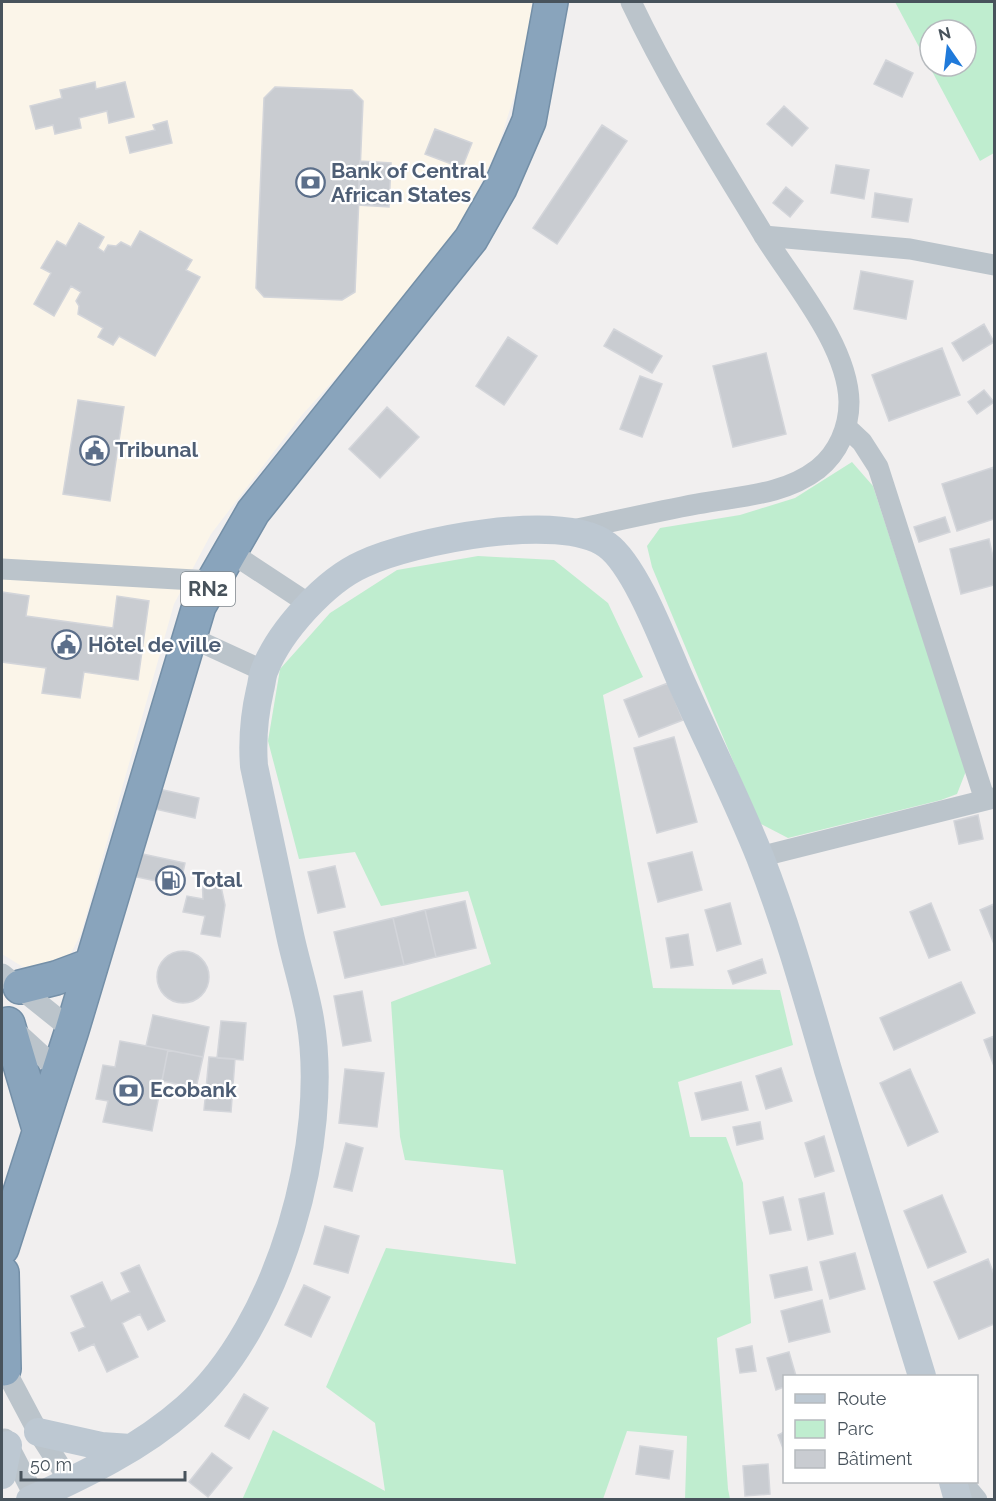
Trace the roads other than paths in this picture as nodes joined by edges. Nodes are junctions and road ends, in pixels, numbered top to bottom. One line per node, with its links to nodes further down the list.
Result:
1 (551, 2): 7 (highway, RN2)
2 (631, 2): 3 (street)
3 (765, 236): 4 (street); 5 (street)
4 (994, 265)
5 (846, 427): 6 (street); 13 (street)
6 (565, 531): 10 (street); 14 (street)
7 (230, 552): 9 (highway, RN2); 10 (street)
8 (2, 569): 9 (street)
9 (212, 580): 11 (highway, RN2)
10 (309, 604): 12 (street)
11 (190, 637): 12 (street); 15 (highway, RN2)
12 (264, 671): 27 (street)
13 (990, 799): 14 (street)
14 (759, 857): 24 (street)
15 (91, 965): 16 (highway); 18 (highway, RN2)
16 (11, 980): 18 (street)
17 (5, 1019): 19 (street); 20 (highway)
18 (72, 1030): 19 (highway, RN2)
19 (58, 1070): 20 (highway, RN2)
20 (39, 1129): 21 (highway, RN2)
21 (2, 1248)
22 (2, 1273): 23 (highway)
23 (3, 1367): 25 (street)
24 (920, 1375)
25 (38, 1432): 27 (street); 29 (street)
26 (4, 1439): 28 (street); 32 (street)
27 (131, 1448): 29 (street)
28 (2, 1475)
29 (69, 1480): 32 (street)
30 (953, 1483): 33 (street)
31 (963, 1483): 34 (street)
32 (32, 1498)
33 (958, 1500)
34 (977, 1500)

